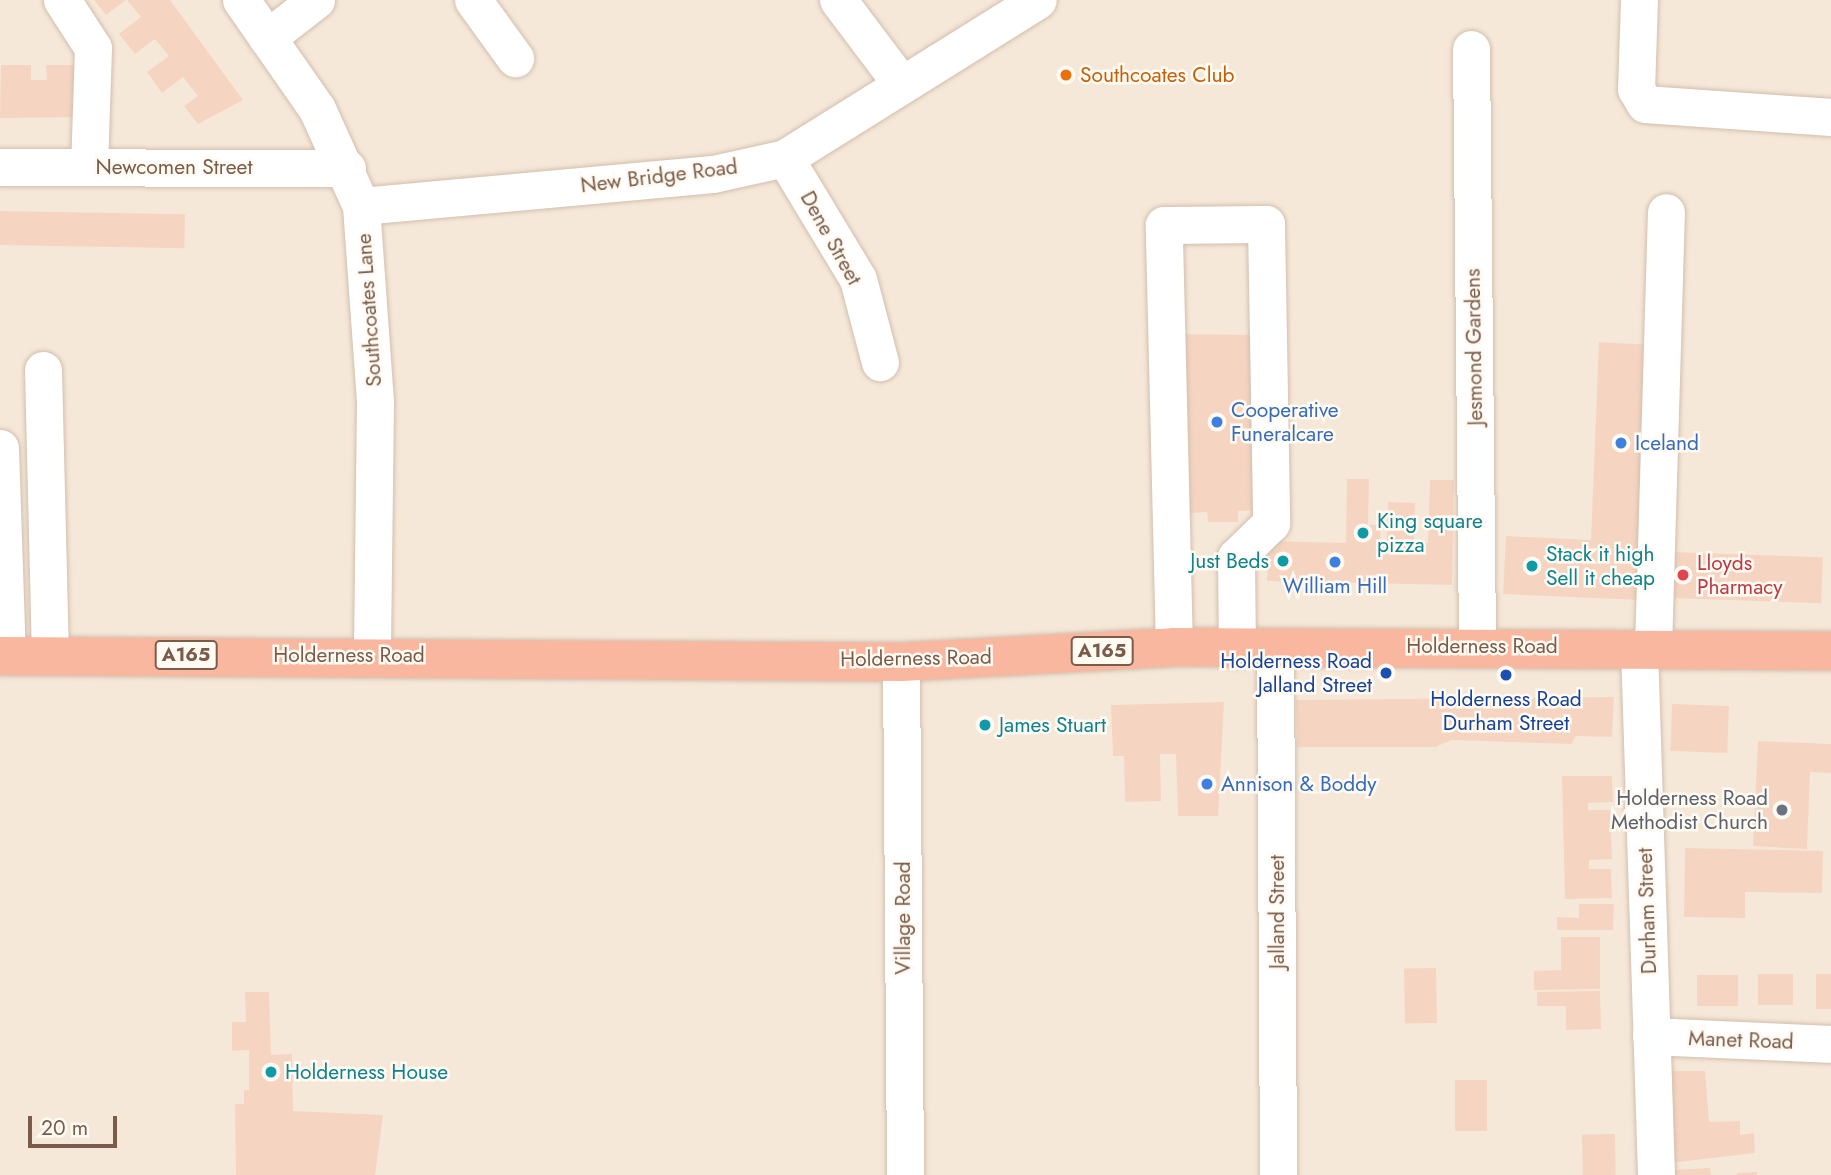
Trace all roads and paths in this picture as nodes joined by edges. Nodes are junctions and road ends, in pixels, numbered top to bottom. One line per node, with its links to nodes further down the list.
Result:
1 (62, 0): 15 (street)
2 (241, 0): 8 (street, Southcoates Lane)
3 (316, 0): 8 (street)
4 (473, 0): 10 (street)
5 (838, 0): 11 (street)
6 (1038, 0): 11 (street, New Bridge Road)
7 (1639, 0): 12 (street)
8 (267, 38): 16 (street, Southcoates Lane)
9 (1471, 48): 22 (street, Jesmond Gardens)
10 (515, 58)
11 (902, 85): 13 (street, New Bridge Road)
12 (1831, 117)
13 (785, 158): 17 (street, New Bridge Road); 19 (street, Dene Street)
14 (0, 167): 15 (street, Newcomen Street)
15 (89, 167): 16 (street, Newcomen Street)
16 (347, 168): 17 (street, Southcoates Lane)
17 (361, 206): 28 (street, Southcoates Lane)
18 (1665, 212): 24 (street, Durham Street)
19 (880, 362)
20 (43, 370): 30 (street)
21 (0, 448): 29 (street)
22 (1477, 645): 24 (highway, Holderness Road / A165); 26 (highway, Holderness Road / A165)
23 (1174, 647): 25 (highway, Holderness Road / A165); 25 (street); 31 (highway, Holderness Road / A165)
24 (1646, 648): 27 (highway, Holderness Road / A165); 32 (street, Durham Street)
25 (1237, 649): 26 (highway, Holderness Road / A165)
26 (1275, 649): 35 (street, Jalland Street)
27 (1831, 651)
28 (372, 654): 30 (highway, Holderness Road / A165); 31 (highway, Holderness Road / A165)
29 (4, 656): 30 (highway, Holderness Road / A165)
30 (50, 656)
31 (901, 662): 34 (street, Village Road)
32 (1651, 1037): 33 (street, Manet Road); 36 (street, Durham Street)
33 (1831, 1044)
34 (905, 1175)
35 (1278, 1175)
36 (1656, 1175)

